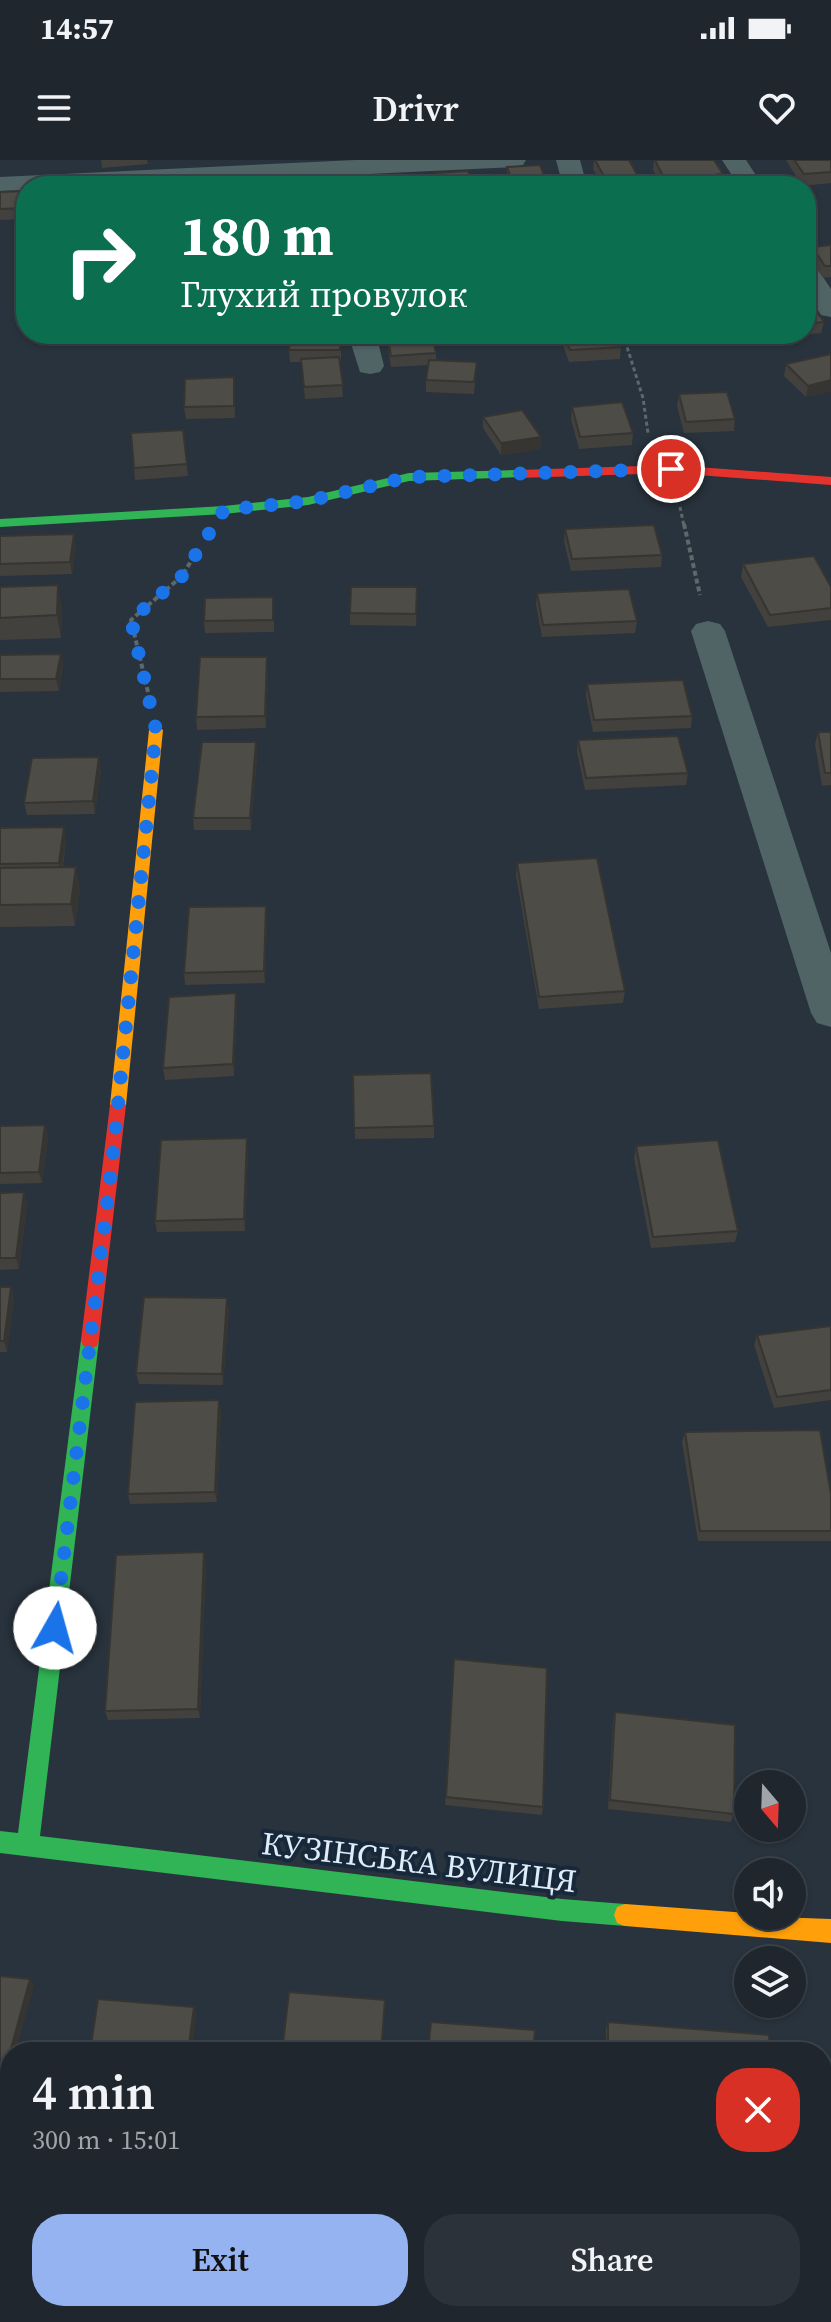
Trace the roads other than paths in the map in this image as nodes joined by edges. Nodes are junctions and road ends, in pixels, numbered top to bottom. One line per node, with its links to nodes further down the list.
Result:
1 (514, 160): 2 (street)
2 (345, 176)
3 (816, 286): 4 (street)
4 (831, 309)
5 (364, 344): 6 (street)
6 (370, 366)
7 (831, 481): 8 (street)
8 (0, 523)
9 (708, 631): 11 (street)
10 (156, 730): 13 (street)
11 (831, 1013)
12 (0, 1842): 13 (street, КУЗІНСЬКА ВУЛИЦЯ)
13 (28, 1845): 14 (street, КУЗІНСЬКА ВУЛИЦЯ)
14 (831, 1931)

